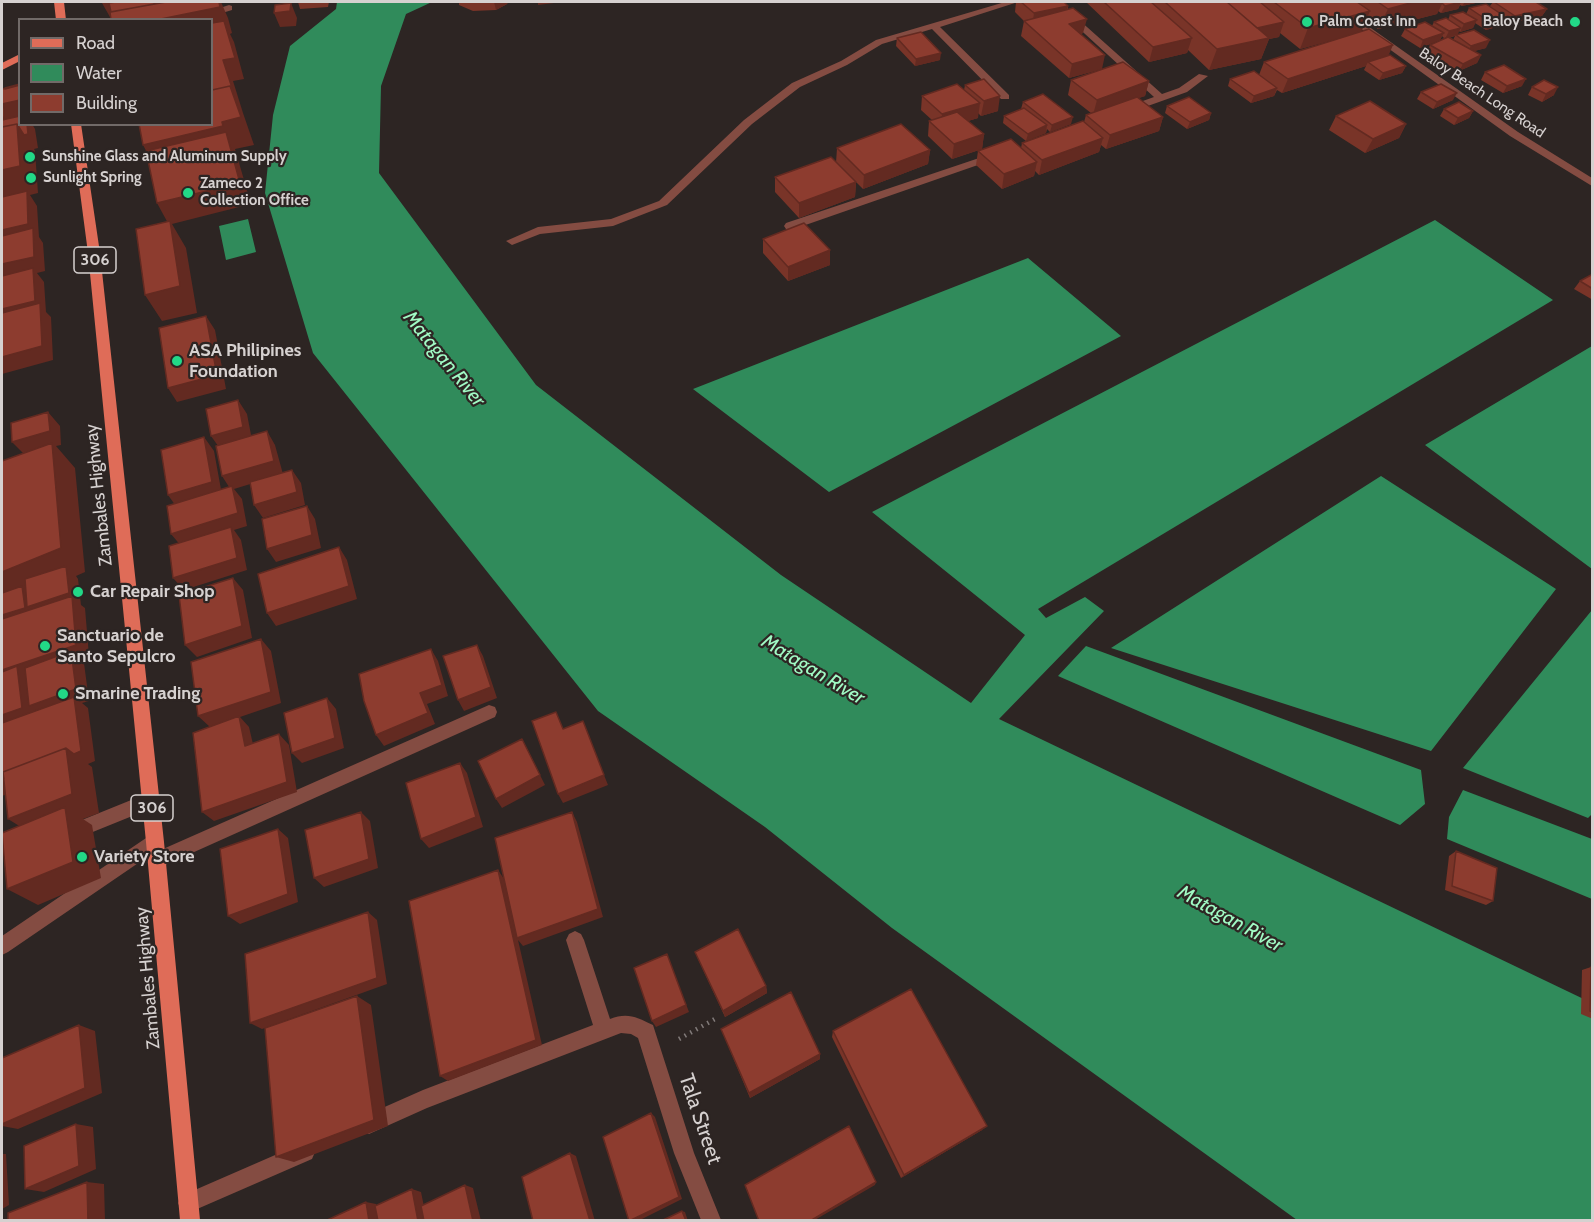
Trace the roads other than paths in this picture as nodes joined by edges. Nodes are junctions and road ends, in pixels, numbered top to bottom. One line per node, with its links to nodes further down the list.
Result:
1 (59, 2): 6 (main road)
2 (1013, 2): 8 (street)
3 (1054, 2): 13 (street)
4 (1329, 2): 17 (street, Baloy Beach Long Road)
5 (229, 8): 7 (street)
6 (62, 18)
7 (194, 18)
8 (933, 25): 12 (street); 19 (street)
9 (18, 58): 10 (main road)
10 (2, 67)
11 (1203, 76): 13 (street)
12 (1005, 97)
13 (1161, 98): 14 (street)
14 (1116, 114)
15 (76, 126): 21 (main road, Zambales Highway / 306)
16 (1003, 153): 18 (street)
17 (1593, 183)
18 (790, 226)
19 (512, 241)
20 (489, 712): 24 (street)
21 (151, 801): 22 (street); 23 (main road, Zambales Highway / 306)
22 (55, 840)
23 (155, 842): 24 (main road, Zambales Highway / 306); 26 (street)
24 (157, 860): 30 (main road, Zambales Highway / 306)
25 (575, 940): 27 (street)
26 (2, 946)
27 (604, 1030): 28 (street); 31 (street, Tala Street)
28 (348, 1133)
29 (327, 1142): 30 (street)
30 (189, 1212)
31 (711, 1221)

